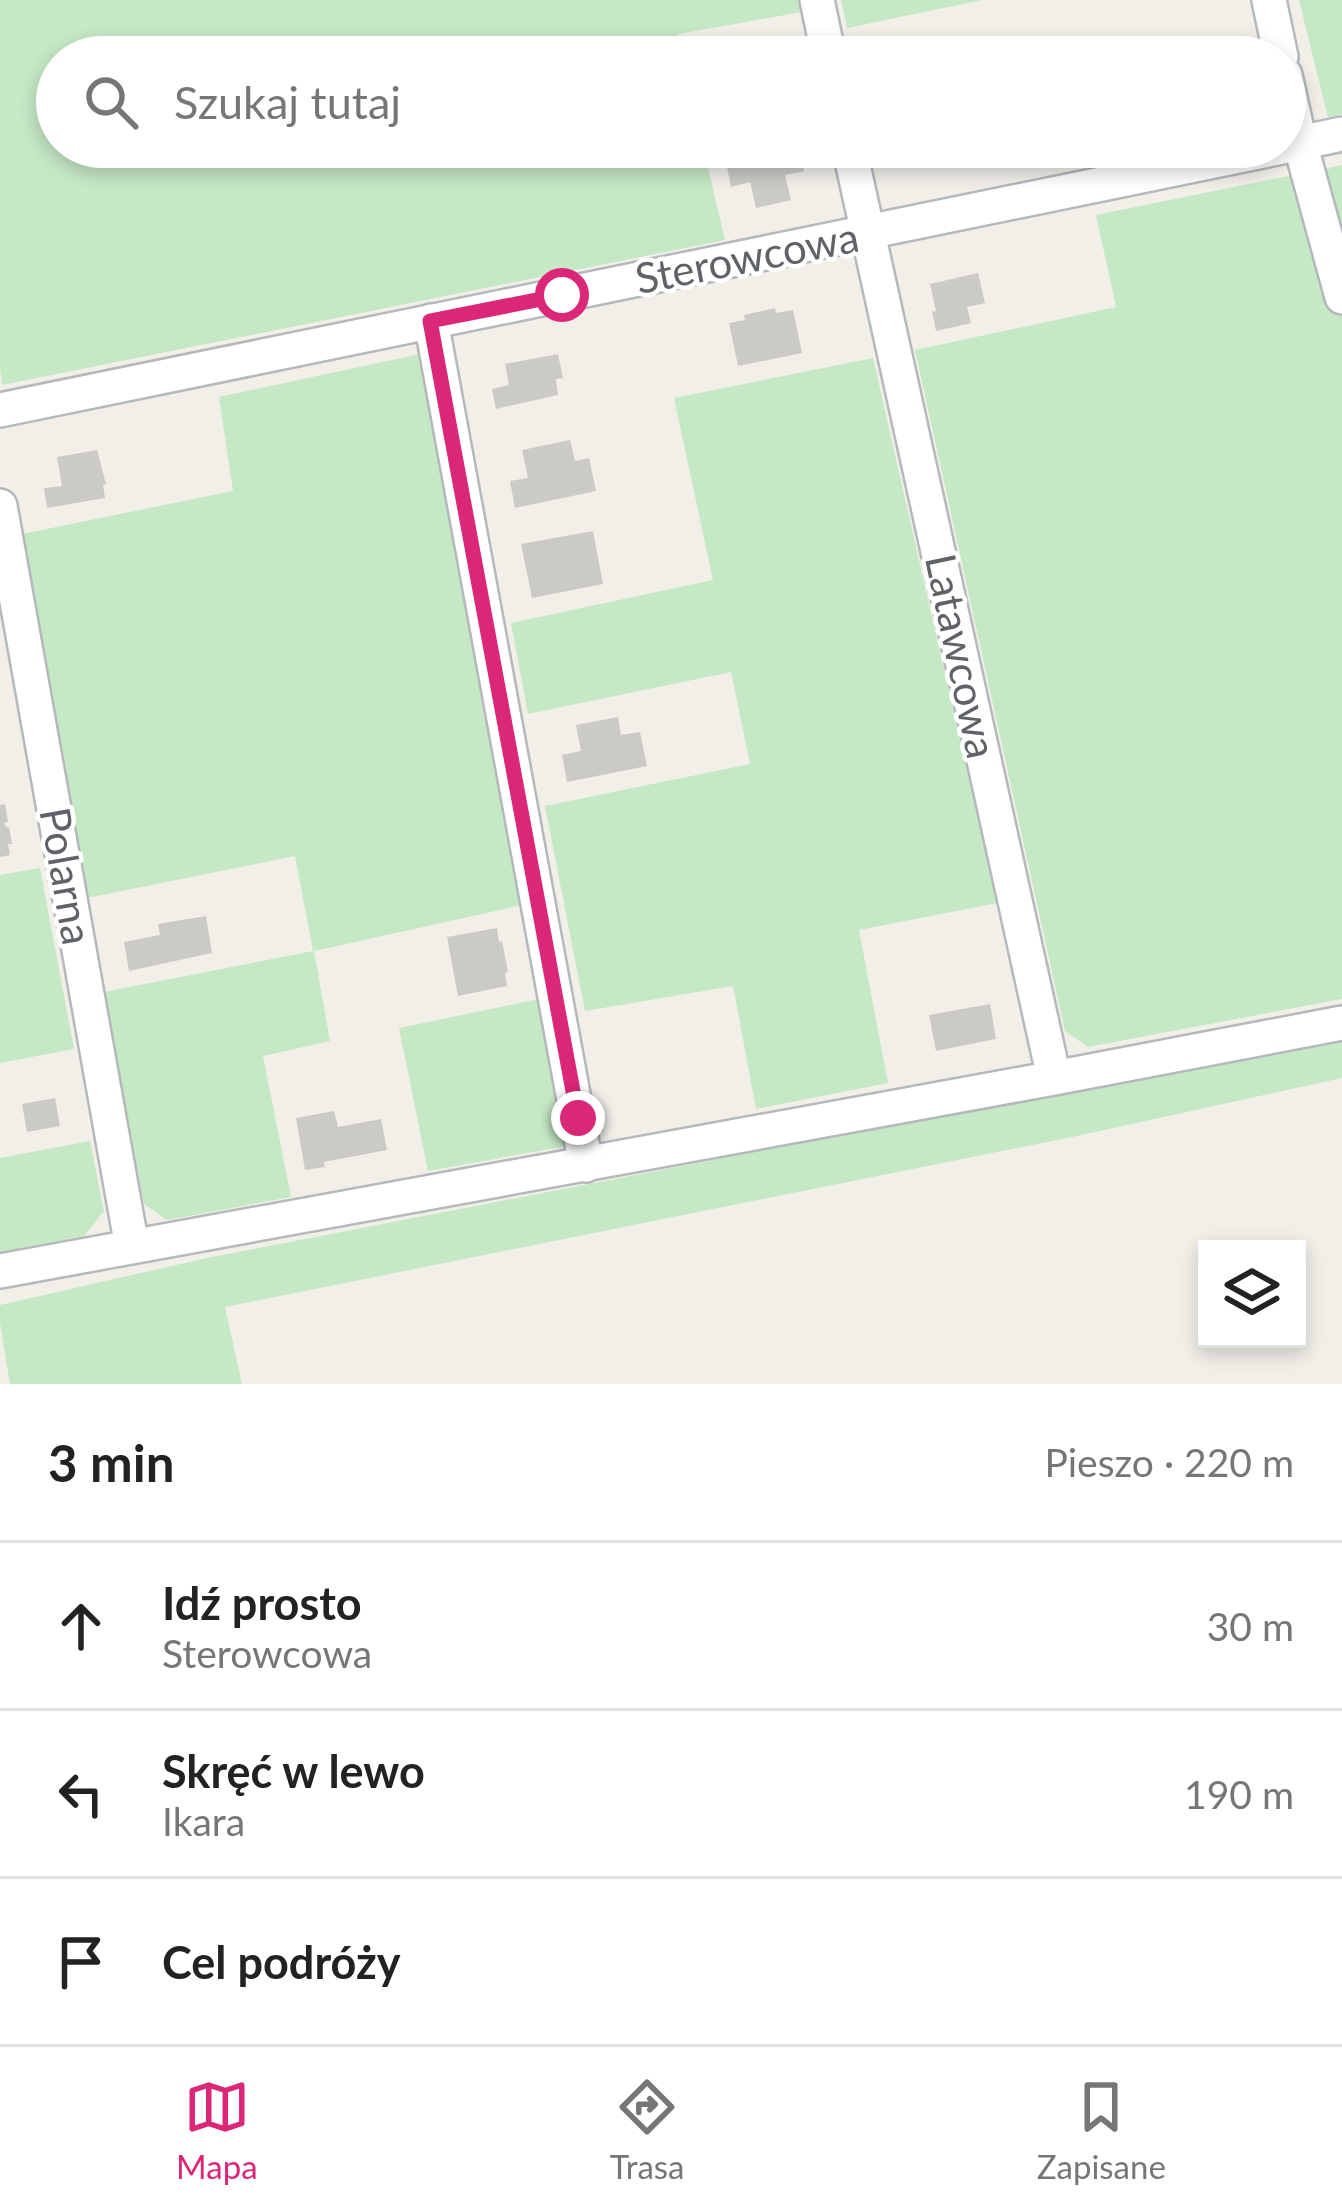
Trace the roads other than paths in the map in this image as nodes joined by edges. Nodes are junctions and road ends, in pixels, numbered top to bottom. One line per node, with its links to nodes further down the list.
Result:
1 (817, 0): 3 (street)
2 (1269, 0): 4 (street)
3 (825, 36)
4 (1277, 36)
5 (1342, 134): 6 (street, Sterowcowa)
6 (1306, 142)
7 (854, 168): 10 (street, Latawcowa)
8 (1184, 168): 10 (street, Sterowcowa)
9 (1297, 168): 11 (street)
10 (868, 234): 12 (street, Sterowcowa); 16 (street, Latawcowa)
11 (1342, 297)
12 (430, 321): 13 (street, Sterowcowa); 17 (street)
13 (0, 410)
14 (0, 506): 18 (street, Polarna)
15 (1342, 1023): 16 (street)
16 (1054, 1078): 17 (street)
17 (586, 1165): 18 (street)
18 (132, 1247): 19 (street)
19 (0, 1271)

